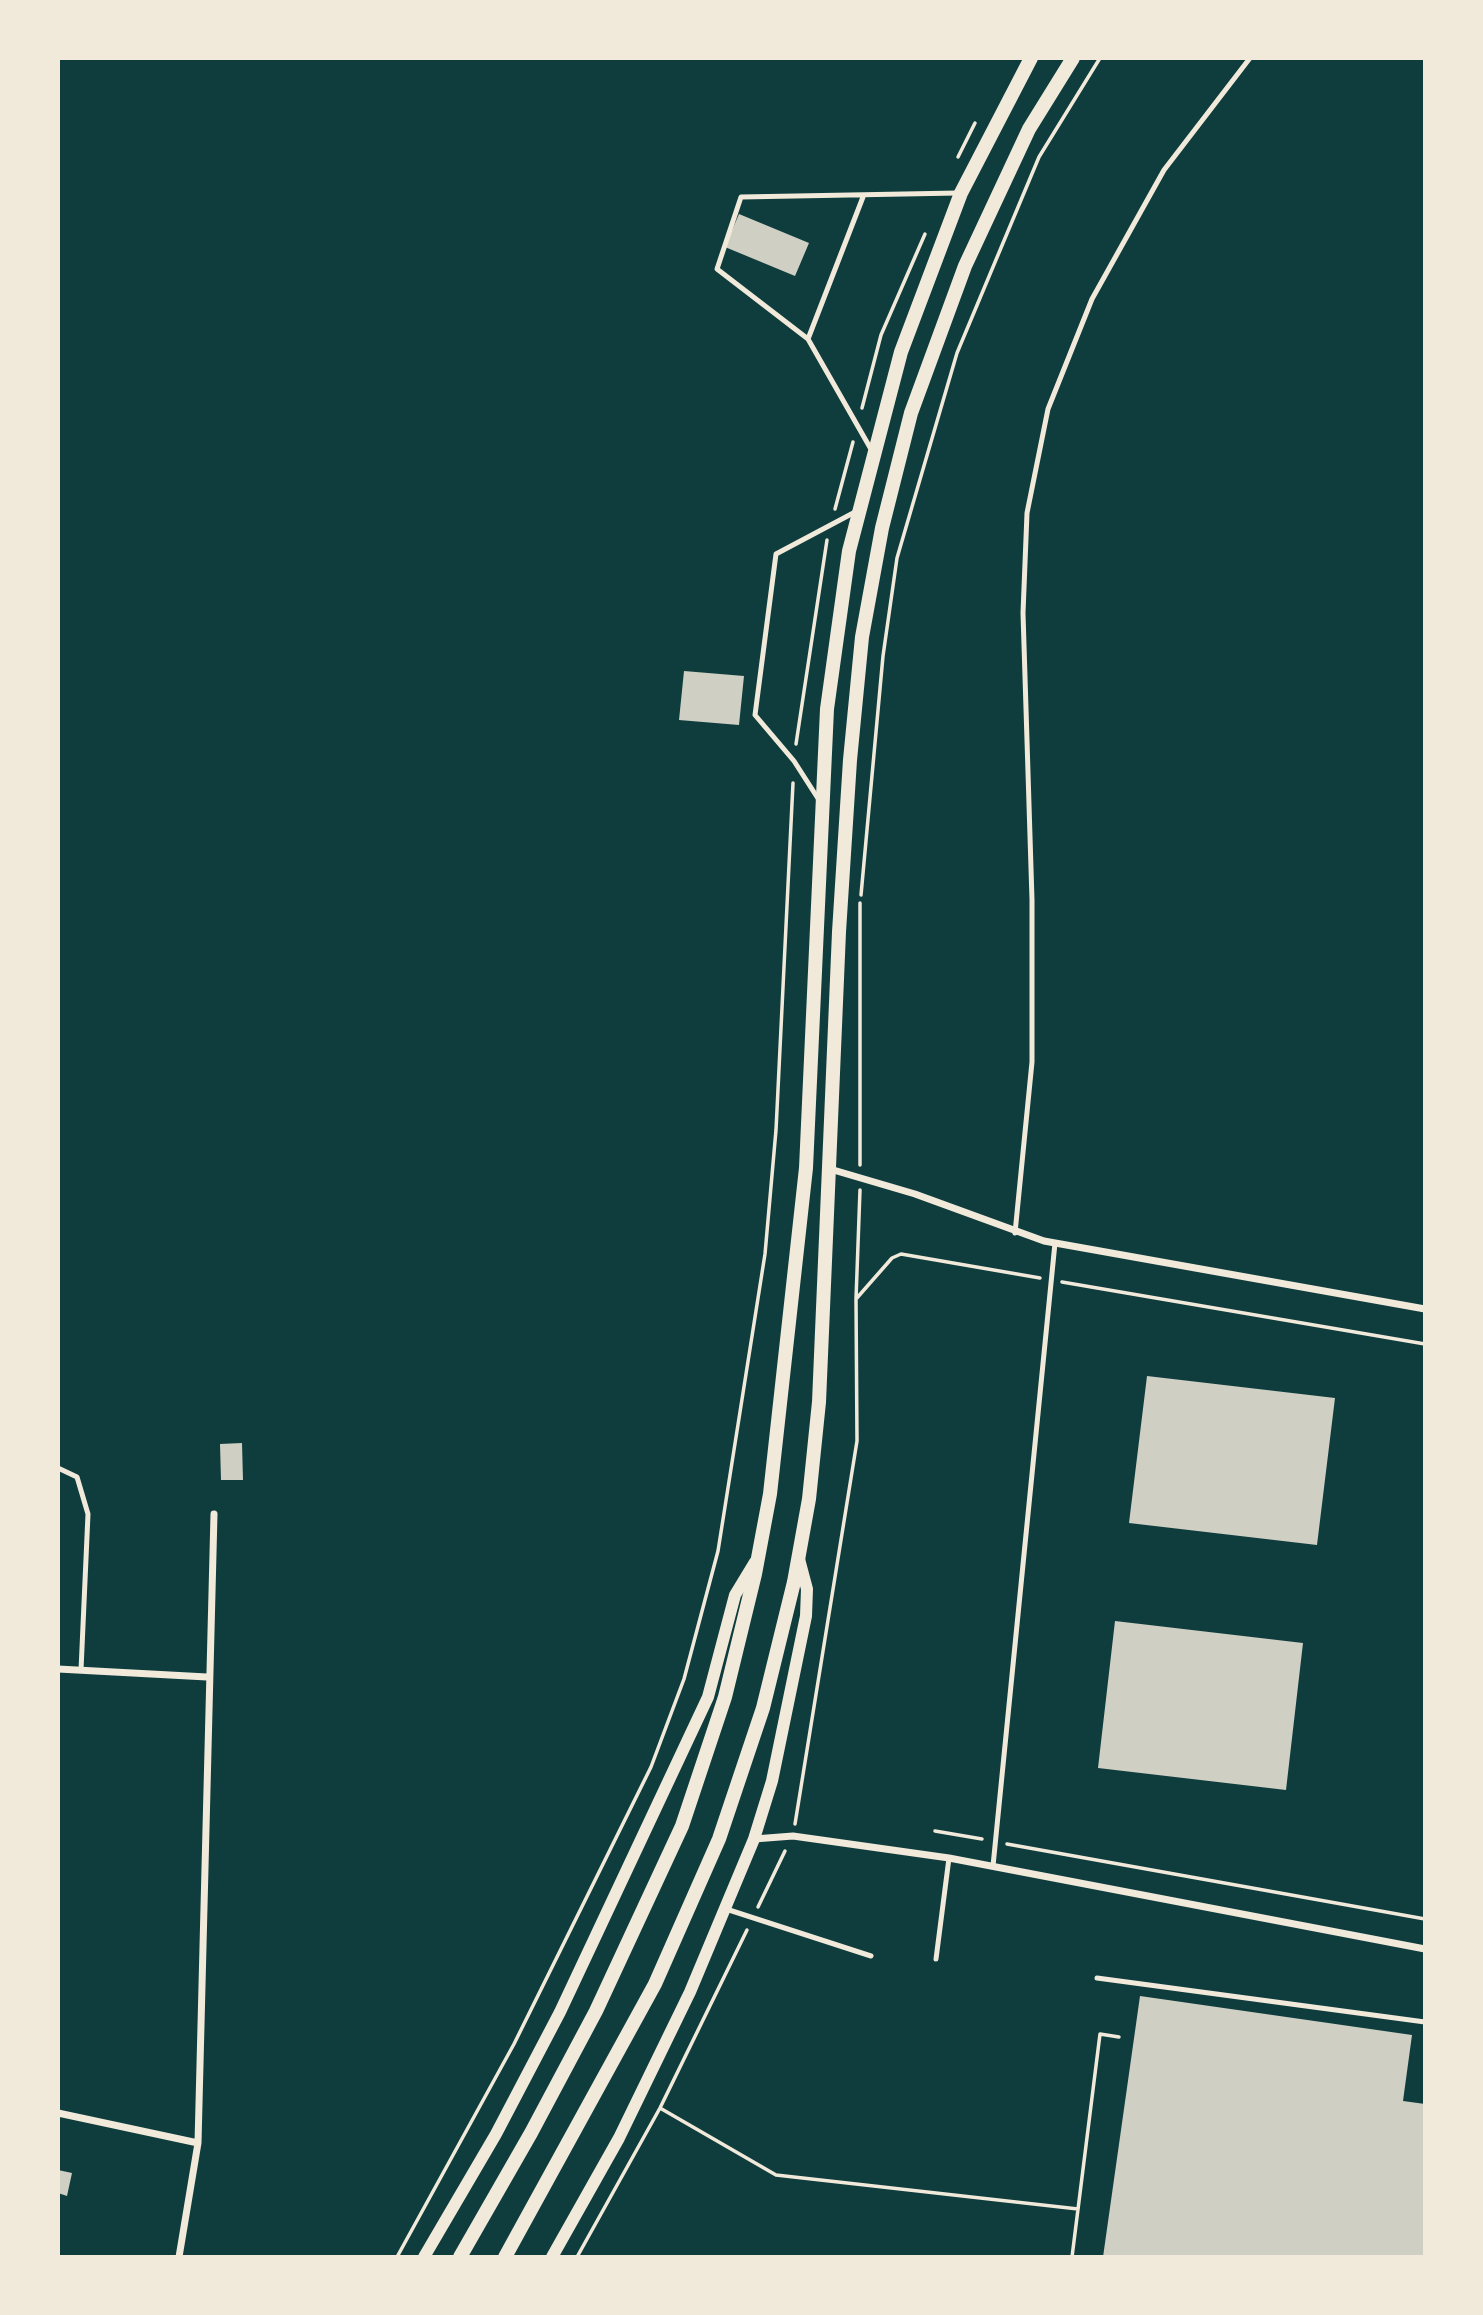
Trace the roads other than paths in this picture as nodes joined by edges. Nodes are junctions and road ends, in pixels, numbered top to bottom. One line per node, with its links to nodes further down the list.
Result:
1 (1031, 58): 4 (main road)
2 (1073, 58): 10 (main road)
3 (1250, 58): 11 (lane)
4 (961, 193): 5 (lane); 7 (main road)
5 (863, 197): 6 (lane); 6 (lane)
6 (808, 339): 7 (lane)
7 (874, 454): 8 (main road)
8 (860, 510): 9 (main road); 9 (lane)
9 (822, 806): 16 (main road)
10 (829, 1168): 11 (street); 17 (main road)
11 (1016, 1233): 12 (street)
12 (1055, 1243): 13 (street); 23 (lane)
13 (1425, 1309)
14 (58, 1468): 19 (lane)
15 (214, 1514): 20 (street)
16 (759, 1556): 33 (street); 34 (main road)
17 (798, 1559): 21 (street); 35 (main road)
18 (58, 1670): 19 (street)
19 (82, 1670): 20 (street)
20 (207, 1676): 31 (street)
21 (754, 1839): 22 (street); 24 (street)
22 (949, 1858): 23 (street); 27 (lane)
23 (993, 1867): 25 (street)
24 (726, 1909): 26 (lane); 36 (street)
25 (1425, 1949)
26 (871, 1956)
27 (936, 1959)
28 (1097, 1978): 29 (lane)
29 (1425, 2022)
30 (58, 2113): 31 (street)
31 (198, 2144): 32 (street)
32 (179, 2257)
33 (424, 2257)
34 (460, 2257)
35 (505, 2257)
36 (552, 2257)

